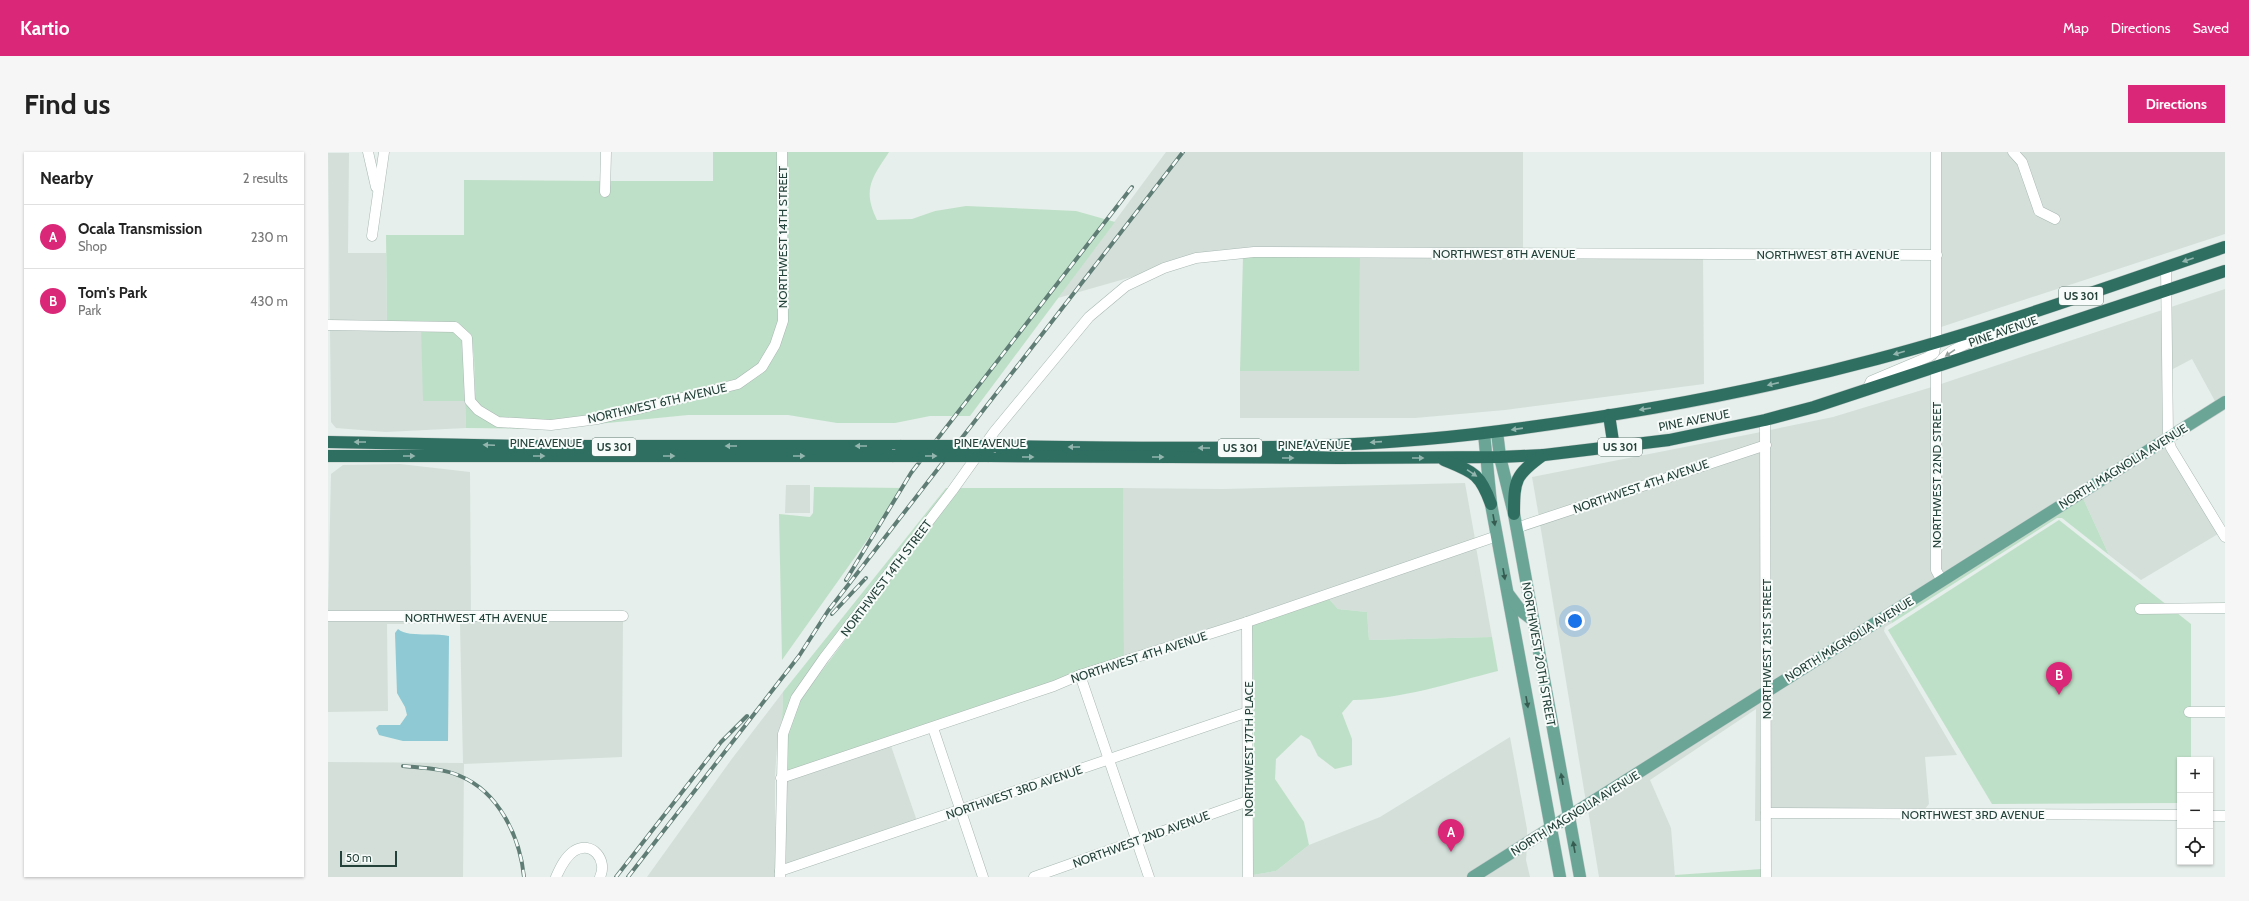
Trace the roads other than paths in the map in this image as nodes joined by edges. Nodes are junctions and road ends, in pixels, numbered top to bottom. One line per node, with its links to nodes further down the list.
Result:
1 (368, 152): 8 (street)
2 (384, 152): 8 (street)
3 (606, 152): 7 (street)
4 (782, 152): 18 (street, NORTHWEST 14TH STREET)
5 (1936, 152): 12 (street)
6 (2013, 152): 9 (street)
7 (605, 192)
8 (378, 193): 10 (street)
9 (2055, 219)
10 (372, 236)
11 (2225, 247): 13 (highway, PINE AVENUE / US 301, one-way to 13)
12 (1937, 255): 17 (street, NORTHWEST 8TH AVENUE); 20 (street)
13 (2166, 267): 15 (street); 16 (highway, PINE AVENUE / US 301)
14 (2225, 271): 15 (highway, PINE AVENUE / US 301)
15 (2166, 291): 21 (highway, PINE AVENUE / US 301); 27 (street)
16 (2021, 316): 20 (highway, PINE AVENUE / US 301); 21 (street, one-way to 21)
17 (1089, 317): 58 (street, NORTHWEST 14TH STREET)
18 (783, 321): 19 (street, NORTHWEST 6TH AVENUE)
19 (328, 325)
20 (1936, 342): 22 (street); 24 (highway, PINE AVENUE / US 301, one-way to 24)
21 (1936, 368): 22 (highway, PINE AVENUE / US 301); 43 (street, NORTHWEST 22ND STREET)
22 (1867, 390): 25 (highway, PINE AVENUE / US 301)
23 (2225, 402): 27 (main road, NORTH MAGNOLIA AVENUE)
24 (1609, 416): 26 (highway, PINE AVENUE / US 301, one-way to 26); 31 (highway)
25 (1765, 420): 30 (street, NORTHWEST 21ST STREET); 31 (highway, PINE AVENUE / US 301)
26 (1490, 432): 29 (highway, PINE AVENUE / US 301, one-way to 29); 34 (main road, NORTHWEST 20TH STREET); 37 (main road, NORTHWEST 20TH STREET)
27 (2168, 438): 42 (street); 43 (main road, NORTH MAGNOLIA AVENUE)
28 (328, 442): 29 (highway, PINE AVENUE / US 301, one-way to 28, bridge)
29 (1340, 444): 35 (highway)
30 (1766, 445): 40 (street, NORTHWEST 4TH AVENUE); 52 (street, NORTHWEST 21ST STREET)
31 (1614, 448): 32 (highway, PINE AVENUE / US 301)
32 (1544, 455): 34 (highway, PINE AVENUE / US 301); 39 (highway)
33 (328, 456): 35 (highway, PINE AVENUE / US 301, one-way to 35, bridge)
34 (1500, 457): 37 (highway, PINE AVENUE / US 301); 39 (main road, NORTHWEST 20TH STREET)
35 (1340, 458): 36 (highway, PINE AVENUE / US 301, one-way to 36)
36 (1439, 458): 37 (highway, PINE AVENUE / US 301); 38 (highway, one-way to 38)
37 (1485, 458): 38 (main road, NORTHWEST 20TH STREET)
38 (1491, 504): 41 (main road, NORTHWEST 20TH STREET, one-way to 41)
39 (1514, 514): 40 (main road, NORTHWEST 20TH STREET)
40 (1516, 528): 49 (main road, NORTHWEST 20TH STREET)
41 (1497, 536): 44 (main road, NORTHWEST 20TH STREET, one-way to 44); 50 (street, NORTHWEST 4TH AVENUE)
42 (2225, 536)
43 (1942, 581): 52 (main road, NORTH MAGNOLIA AVENUE)
44 (1507, 592): 49 (main road); 66 (main road, NORTHWEST 20TH STREET, one-way to 66)
45 (2225, 608): 46 (street)
46 (2140, 609)
47 (328, 616): 48 (street, NORTHWEST 4TH AVENUE)
48 (623, 616)
49 (1533, 620): 65 (main road, NORTHWEST 20TH STREET, one-way to 49)
50 (1247, 622): 51 (street, NORTHWEST 4TH AVENUE); 53 (street, NORTHWEST 17TH PLACE)
51 (1080, 675): 56 (street, NORTHWEST 4TH AVENUE); 57 (street)
52 (1766, 692): 61 (street, NORTHWEST 21ST STREET); 65 (main road, NORTH MAGNOLIA AVENUE)
53 (1248, 712): 57 (street, NORTHWEST 3RD AVENUE); 59 (street, NORTHWEST 17TH PLACE)
54 (2189, 712): 55 (street)
55 (2225, 712)
56 (933, 728): 58 (street, NORTHWEST 4TH AVENUE); 60 (street)
57 (1109, 760): 60 (street, NORTHWEST 3RD AVENUE); 67 (street)
58 (781, 778): 68 (street, NORTHWEST 14TH STREET)
59 (1248, 801): 67 (street, NORTHWEST 2ND AVENUE); 74 (street, NORTHWEST 17TH PLACE)
60 (959, 811): 68 (street, NORTHWEST 3RD AVENUE); 71 (street)
61 (1766, 813): 62 (street, NORTHWEST 3RD AVENUE); 78 (street, NORTHWEST 21ST STREET)
62 (2177, 815)
63 (2213, 816): 64 (street)
64 (2225, 816)
65 (1569, 817): 66 (main road, NORTH MAGNOLIA AVENUE); 77 (main road, NORTHWEST 20TH STREET, one-way to 65)
66 (1550, 828): 75 (main road, NORTH MAGNOLIA AVENUE); 76 (main road, NORTHWEST 20TH STREET)
67 (1138, 840): 72 (street, NORTHWEST 2ND AVENUE); 73 (street)
68 (780, 874)
69 (556, 877): 70 (street)
70 (600, 877)
71 (983, 877)
72 (1034, 877)
73 (1149, 877)
74 (1248, 877)
75 (1474, 877)
76 (1560, 877)
77 (1580, 877)
78 (1766, 877)

